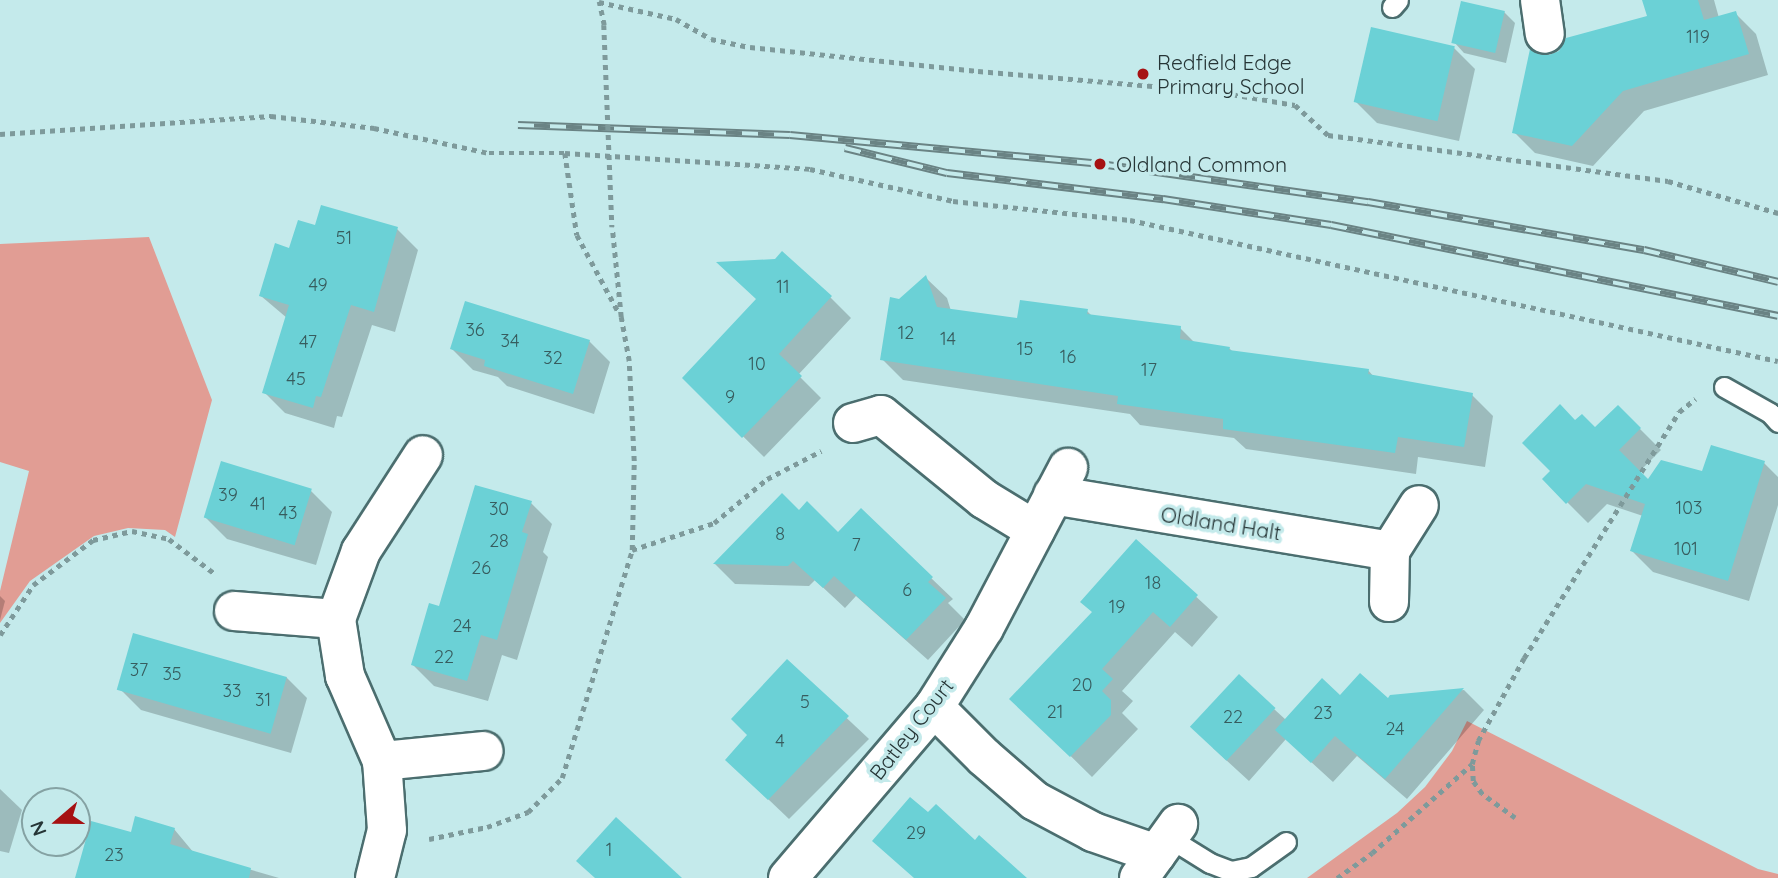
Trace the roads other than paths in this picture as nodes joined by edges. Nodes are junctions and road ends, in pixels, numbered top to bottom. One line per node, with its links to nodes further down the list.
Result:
1 (1724, 387): 2 (lane)
2 (1778, 422)
3 (853, 424): 7 (street)
4 (423, 455): 11 (street)
5 (1060, 482): 7 (street, Batley Court); 8 (street, Oldland Halt)
6 (1419, 505): 8 (street)
7 (1035, 530): 12 (street, Batley Court)
8 (1390, 551): 9 (street)
9 (1389, 602)
10 (239, 611): 11 (street)
11 (336, 619): 14 (street)
12 (934, 706): 16 (street); 18 (street, Batley Court)
13 (484, 751): 14 (street)
14 (382, 761): 17 (street)
15 (1286, 842): 16 (lane)
16 (1160, 848)
17 (375, 878)
18 (788, 878)

